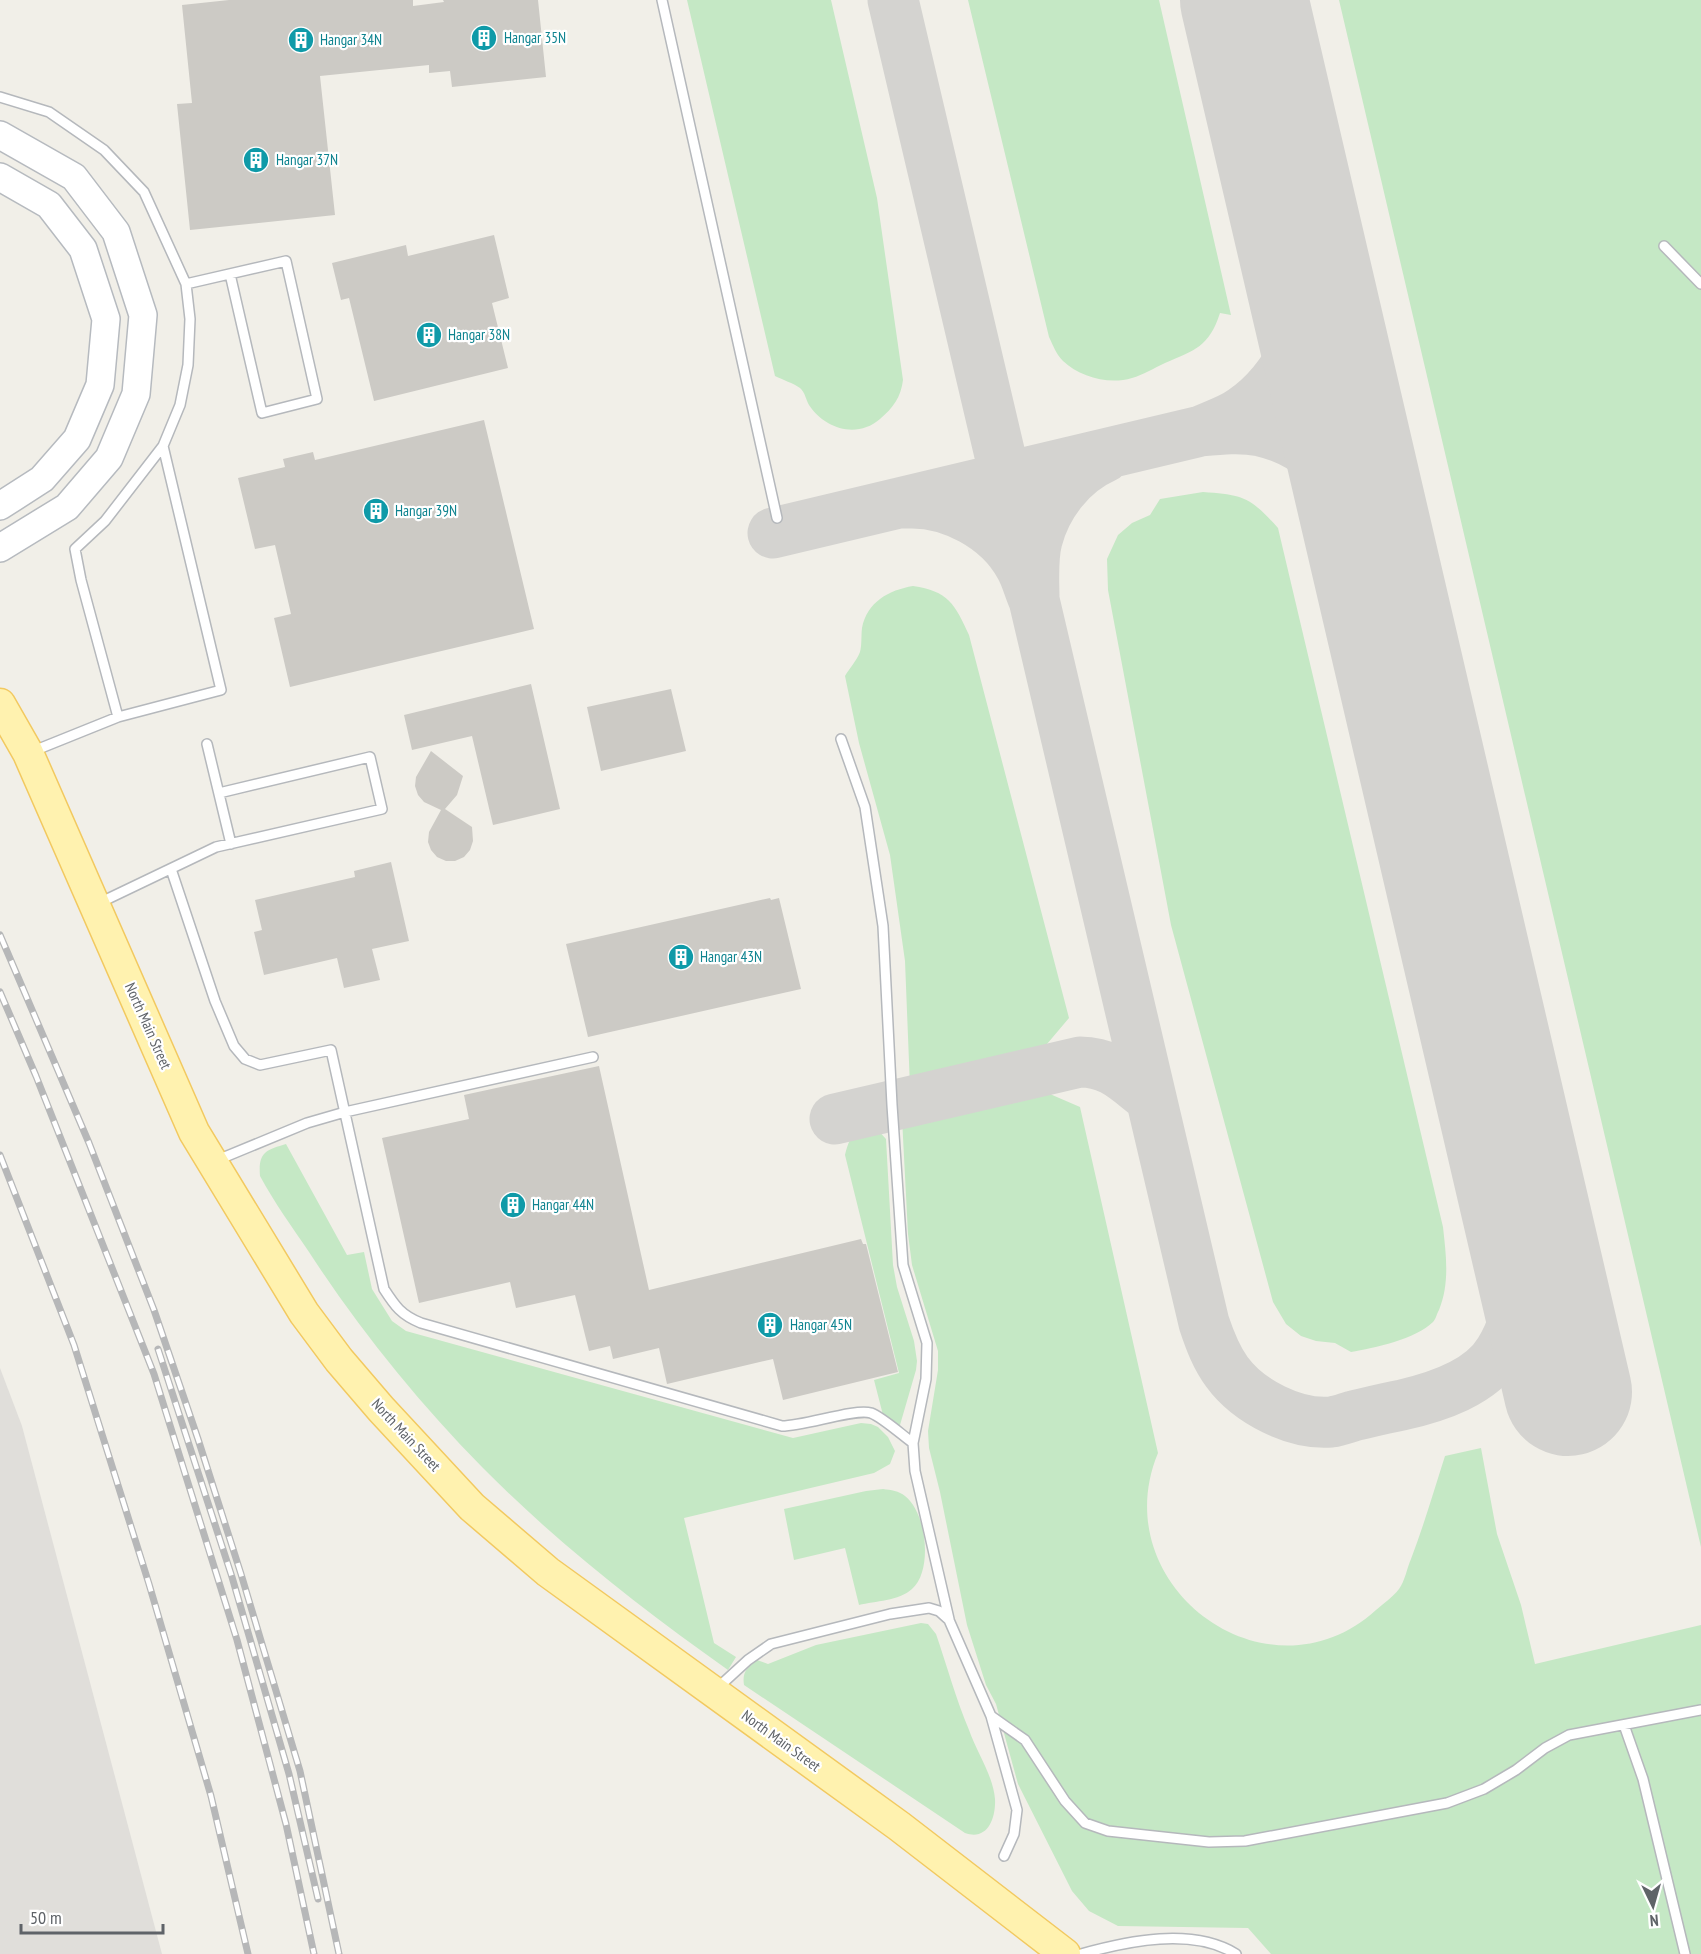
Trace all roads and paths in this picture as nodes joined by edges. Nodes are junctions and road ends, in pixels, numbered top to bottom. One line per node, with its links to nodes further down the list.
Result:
1 (662, 0): 11 (lane)
2 (0, 98): 7 (lane)
3 (0, 135): 12 (main road)
4 (0, 177): 10 (main road)
5 (1664, 246): 8 (lane)
6 (230, 274): 6 (lane); 7 (lane)
7 (186, 284): 9 (lane)
8 (1701, 284)
9 (163, 446): 14 (lane); 14 (lane)
10 (0, 506)
11 (777, 518)
12 (0, 548)
13 (0, 704): 17 (main road, North Main Street)
14 (118, 717): 17 (lane)
15 (842, 739): 25 (lane)
16 (207, 744): 18 (lane)
17 (28, 753): 21 (main road, North Main Street)
18 (219, 793): 19 (lane); 19 (lane)
19 (231, 844): 20 (lane)
20 (171, 869): 21 (lane); 23 (lane)
21 (95, 905): 24 (main road, North Main Street)
22 (593, 1057): 23 (lane)
23 (345, 1112): 24 (lane); 25 (lane)
24 (212, 1162): 27 (main road, North Main Street)
25 (914, 1443): 26 (lane)
26 (949, 1620): 27 (lane); 29 (lane)
27 (717, 1695): 32 (main road, North Main Street)
28 (1701, 1710): 30 (lane)
29 (991, 1716): 30 (lane); 31 (lane)
30 (1624, 1725): 35 (lane)
31 (1004, 1856)
32 (1065, 1954)
33 (1081, 1954): 34 (lane)
34 (1236, 1954)
35 (1685, 1954)

